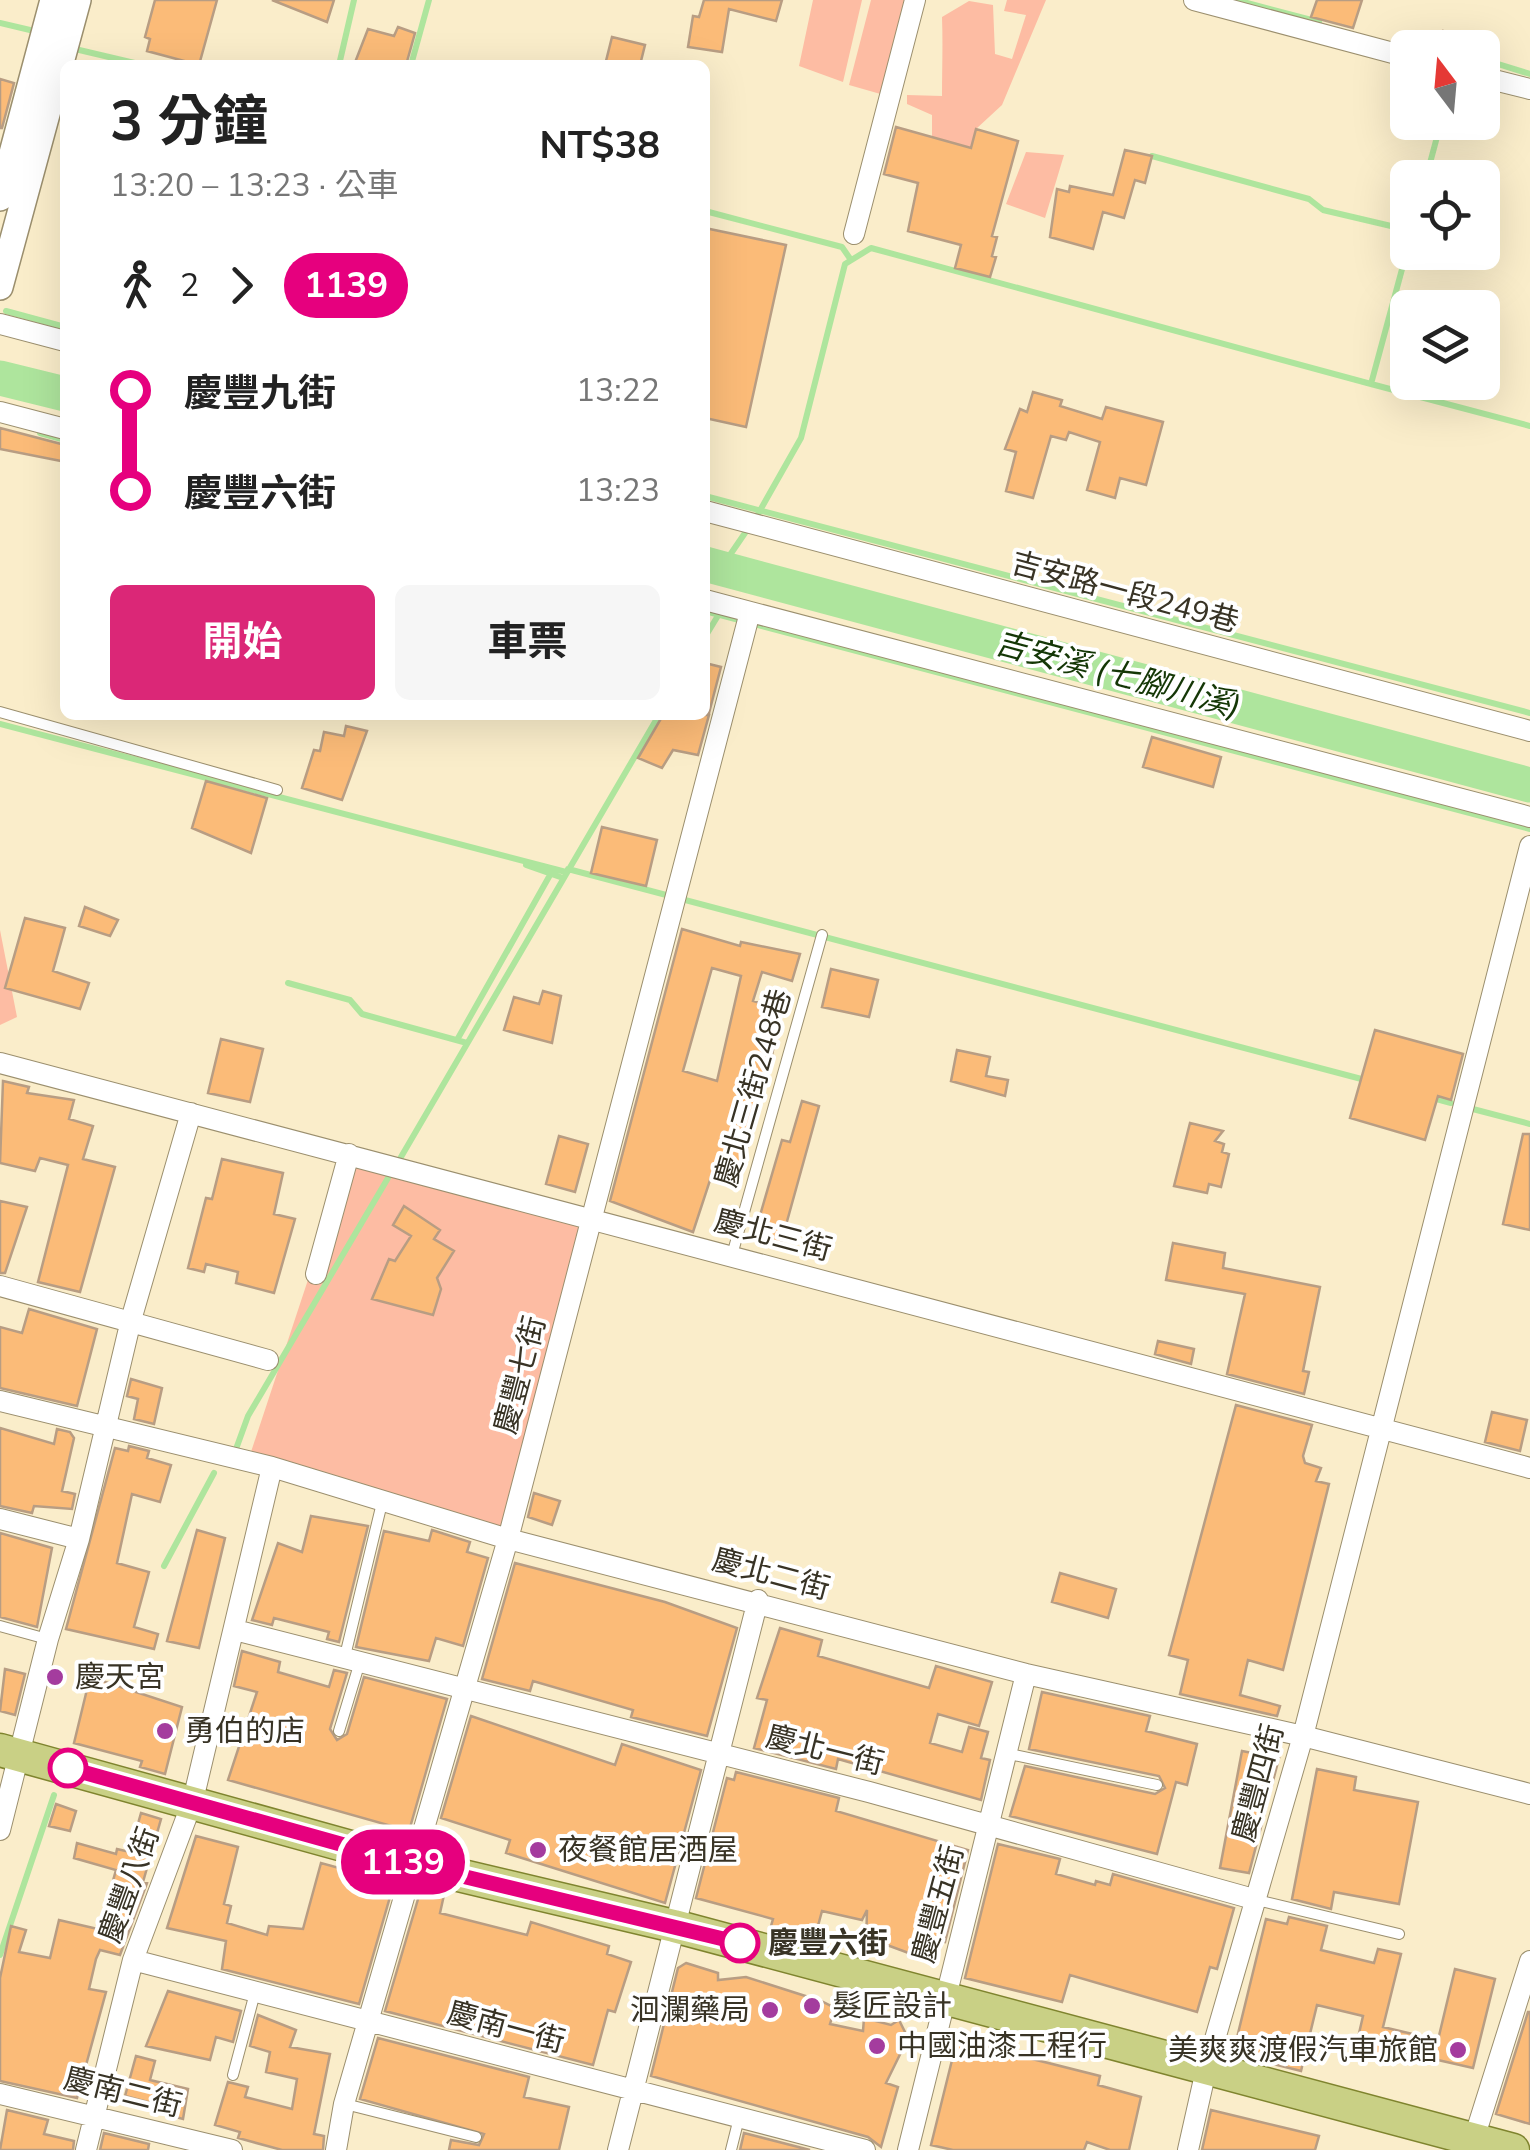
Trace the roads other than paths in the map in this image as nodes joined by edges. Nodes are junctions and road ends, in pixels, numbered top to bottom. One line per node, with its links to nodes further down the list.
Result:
1 (53, 0): 10 (street)
2 (78, 0): 6 (street)
3 (916, 0): 11 (street)
4 (1194, 0): 5 (street)
5 (1390, 52)
6 (62, 60)
7 (60, 66): 12 (street)
8 (1500, 82): 9 (street)
9 (1530, 89)
10 (0, 198)
11 (854, 234)
12 (0, 286)
13 (0, 324): 14 (street)
14 (60, 340)
15 (0, 412): 16 (street)
16 (60, 428)
17 (710, 512): 21 (street, 吉安路一段249巷)
18 (710, 601): 19 (street)
19 (750, 612): 23 (street); 29 (street, 慶豐七街)
20 (0, 712): 22 (lane)
21 (1530, 731)
22 (277, 790)
23 (1530, 817)
24 (1530, 846): 37 (street, 慶豐四街)
25 (822, 935): 30 (lane, 慶北三街248巷)
26 (2, 1069): 27 (street, 慶北三街)
27 (190, 1113): 28 (street, 慶北三街); 33 (street)
28 (349, 1154): 29 (street, 慶北三街); 31 (street)
29 (592, 1217): 30 (street, 慶北三街); 42 (street, 慶豐七街)
30 (732, 1255): 37 (street, 慶北三街)
31 (316, 1274)
32 (0, 1286): 33 (street)
33 (131, 1320): 34 (street); 36 (street)
34 (268, 1360)
35 (0, 1400): 36 (street, 慶北二街)
36 (108, 1428): 38 (street, 慶北二街); 43 (street)
37 (1378, 1429): 39 (street, 慶北三街); 52 (street, 慶豐四街)
38 (272, 1467): 40 (street, 慶北二街); 46 (street, 慶豐八街)
39 (1530, 1468)
40 (382, 1503): 42 (street, 慶北二街); 48 (lane)
41 (0, 1519): 43 (street)
42 (508, 1538): 44 (street, 慶北二街); 50 (street, 慶豐七街)
43 (80, 1539): 47 (street)
44 (758, 1600): 49 (street, 慶北二街); 55 (street)
45 (0, 1626): 47 (lane)
46 (235, 1630): 48 (street, 慶北一街); 58 (street, 慶豐八街)
47 (48, 1639): 53 (street)
48 (352, 1663): 50 (street, 慶北一街); 51 (lane)
49 (1026, 1674): 52 (street, 慶北二街); 54 (street, 慶豐五街)
50 (466, 1690): 55 (street, 慶北一街); 61 (street, 慶豐七街)
51 (338, 1731)
52 (1302, 1736): 57 (street, 慶北二街); 62 (street, 慶豐四街)
53 (9, 1752): 58 (main road); 60 (street)
54 (1009, 1754): 56 (lane); 59 (street, 慶豐五街)
55 (721, 1756): 59 (street, 慶北一街); 63 (street)
56 (1158, 1785)
57 (1530, 1794)
58 (193, 1800): 61 (main road); 65 (street, 慶豐八街)
59 (990, 1824): 62 (street, 慶北一街); 68 (street, 慶豐五街)
60 (0, 1830)
61 (412, 1864): 63 (main road); 69 (street, 慶豐七街)
62 (1257, 1900): 64 (lane, 慶北一街); 70 (street, 慶豐四街)
63 (674, 1926): 68 (main road); 72 (street)
64 (1399, 1934)
65 (133, 1960): 67 (street, 慶南一街); 75 (street, 慶豐八街)
66 (1529, 1965): 78 (street)
67 (256, 1989): 69 (street, 慶南一街); 71 (lane)
68 (944, 1996): 70 (main road); 85 (street, 慶豐五街)
69 (368, 2022): 72 (street, 慶南一街); 74 (street, 慶豐七街)
70 (1206, 2070): 78 (main road); 86 (street, 慶豐四街)
71 (233, 2075)
72 (634, 2091): 76 (street, 慶南一街); 82 (street)
73 (0, 2094): 75 (street, 慶南二街)
74 (344, 2104): 77 (lane); 81 (street, 慶豐七街)
75 (95, 2116): 79 (street, 慶豐八街); 80 (street, 慶南二街)
76 (740, 2117): 83 (lane); 84 (street, 慶南一街)
77 (476, 2137)
78 (1472, 2145): 87 (main road)
79 (86, 2150)
80 (232, 2150)
81 (336, 2150)
82 (618, 2150)
83 (730, 2150)
84 (865, 2150)
85 (908, 2150)
86 (1188, 2150)
87 (1512, 2150)

